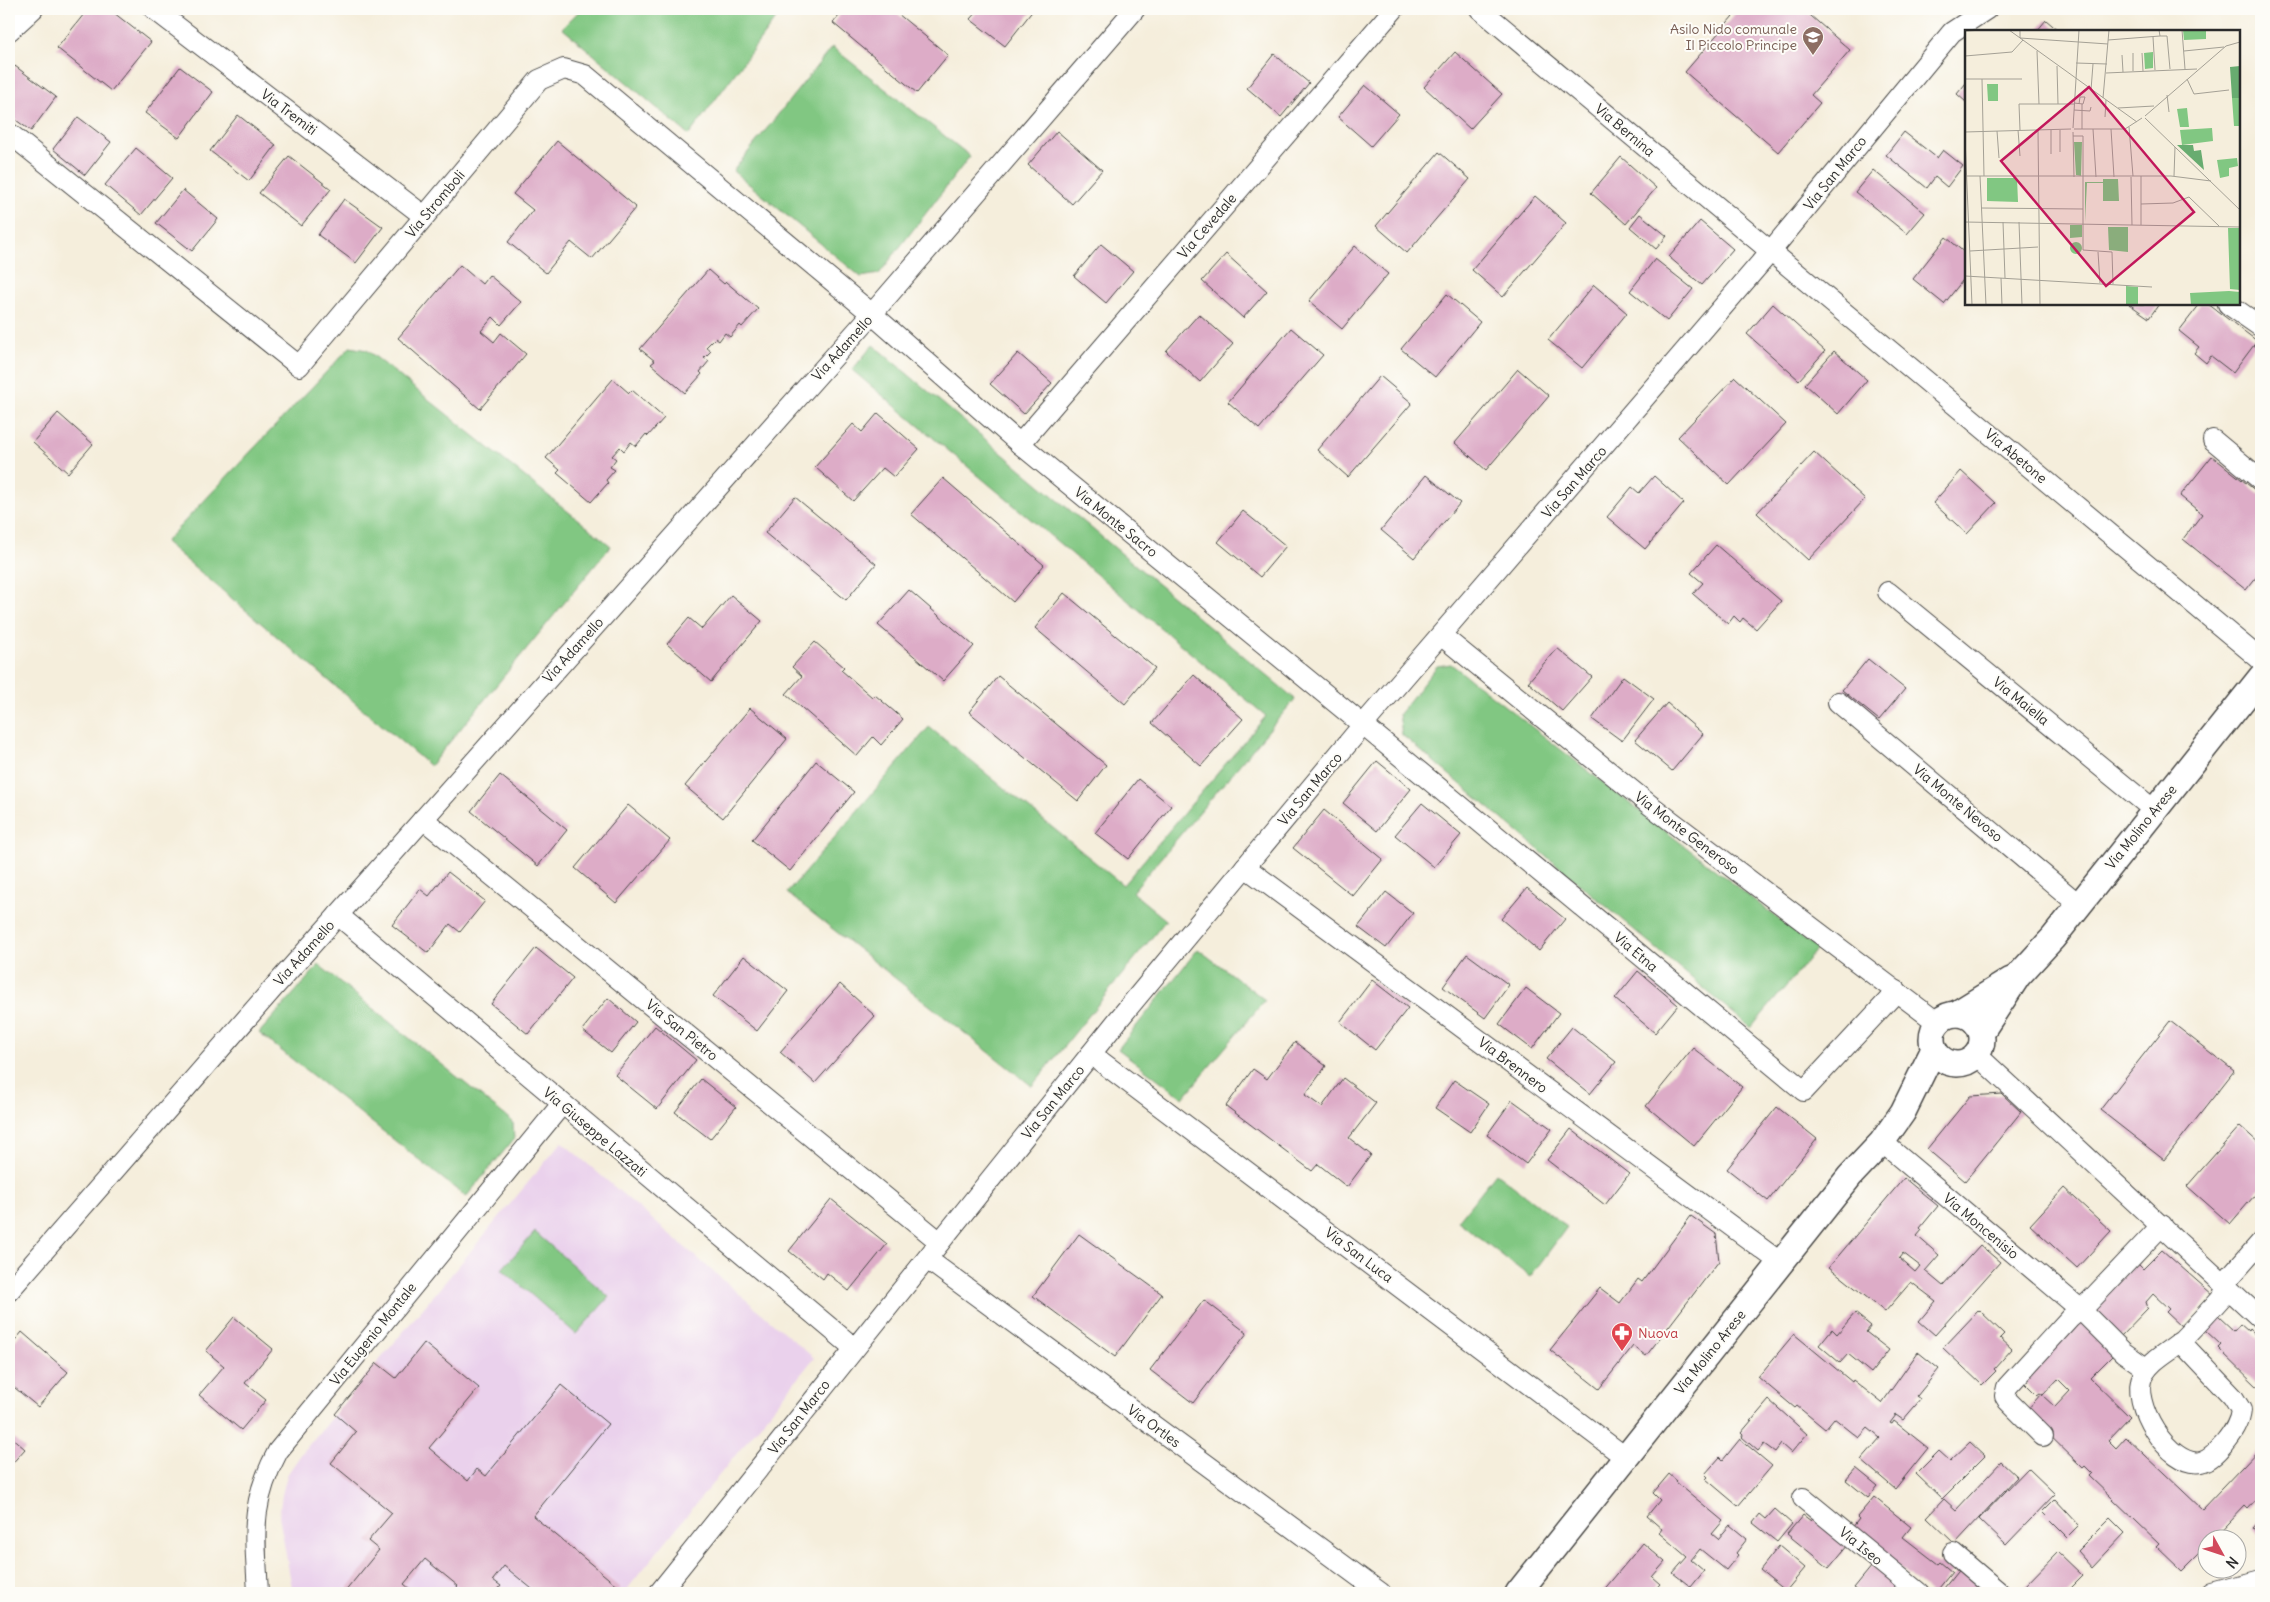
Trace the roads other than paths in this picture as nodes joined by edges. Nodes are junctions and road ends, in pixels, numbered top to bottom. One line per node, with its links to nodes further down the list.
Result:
1 (33, 9): 7 (street)
2 (154, 9): 9 (street, Via Tremiti)
3 (1135, 9): 12 (street, Via Adamello)
4 (1394, 9): 15 (street, Via Cevedale)
5 (1480, 9): 10 (street, Via Bernina)
6 (1986, 9): 10 (street, Via San Marco)
7 (9, 31)
8 (9, 134): 9 (street, Via Stromboli)
9 (424, 216): 12 (street, Via Stromboli)
10 (1770, 252): 18 (street, Via San Marco); 19 (street, Via Abetone)
11 (2229, 305): 13 (street)
12 (872, 314): 15 (street, Via Monte Sacro); 24 (street, Via Adamello)
13 (2261, 327)
14 (2213, 440): 16 (street)
15 (1020, 444): 22 (street, Via Monte Sacro)
16 (2261, 480)
17 (1888, 592): 23 (street, Via Maiella)
18 (1442, 636): 22 (street, Via San Marco); 29 (street, Via Monte Generoso)
19 (2261, 660)
20 (2261, 677): 23 (street, Via Molino Arese)
21 (1838, 702): 26 (street, Via Monte Nevoso)
22 (1364, 725): 25 (street, Via San Marco); 29 (street, Via Etna)
23 (2154, 811): 26 (street, Via Molino Arese)
24 (423, 819): 27 (street, Via Adamello); 39 (street, Via San Pietro)
25 (1245, 867): 33 (street, Via San Marco); 42 (street, Via Brennero)
26 (2078, 904): 28 (street, Via Molino Arese)
27 (338, 915): 35 (street, Via Giuseppe Lazzati); 44 (street, Via Adamello)
28 (2018, 976): 30 (street, Via Molino Arese); 31 (street, Via Molino Arese)
29 (1897, 991): 30 (street, Via Monte Generoso)
30 (1947, 1018): 31 (street); 32 (street)
31 (1980, 1043): 34 (street); 38 (street)
32 (1934, 1049): 34 (street); 36 (street, Via Molino Arese)
33 (1091, 1054): 39 (street, Via San Marco); 51 (street, Via San Luca)
34 (1954, 1064): 36 (street, Via Molino Arese)
35 (562, 1104): 48 (street, Via Giuseppe Lazzati); 56 (street, Via Eugenio Montale)
36 (1903, 1112): 37 (street, Via Molino Arese)
37 (1882, 1142): 42 (street, Via Molino Arese); 45 (street, Via Moncenisio)
38 (2162, 1225): 43 (street); 45 (street)
39 (940, 1242): 41 (street, Via San Marco)
40 (2261, 1242): 43 (street)
41 (927, 1259): 48 (street, Via San Marco); 58 (street, Via Ortles)
42 (1781, 1263): 51 (street, Via Molino Arese)
43 (2227, 1287): 46 (street); 47 (street)
44 (9, 1291)
45 (2080, 1309): 49 (street, Via Moncenisio); 50 (street)
46 (2261, 1319)
47 (2180, 1342): 49 (street); 49 (street)
48 (854, 1348): 57 (street, Via San Marco)
49 (2147, 1369)
50 (2043, 1436)
51 (1625, 1457): 59 (street, Via Molino Arese)
52 (1803, 1498): 60 (street, Via Iseo)
53 (1953, 1553): 61 (street)
54 (2261, 1580): 55 (street)
55 (2225, 1592)
56 (258, 1593)
57 (659, 1593)
58 (1380, 1593)
59 (1518, 1593)
60 (1919, 1593)
61 (2000, 1593)

